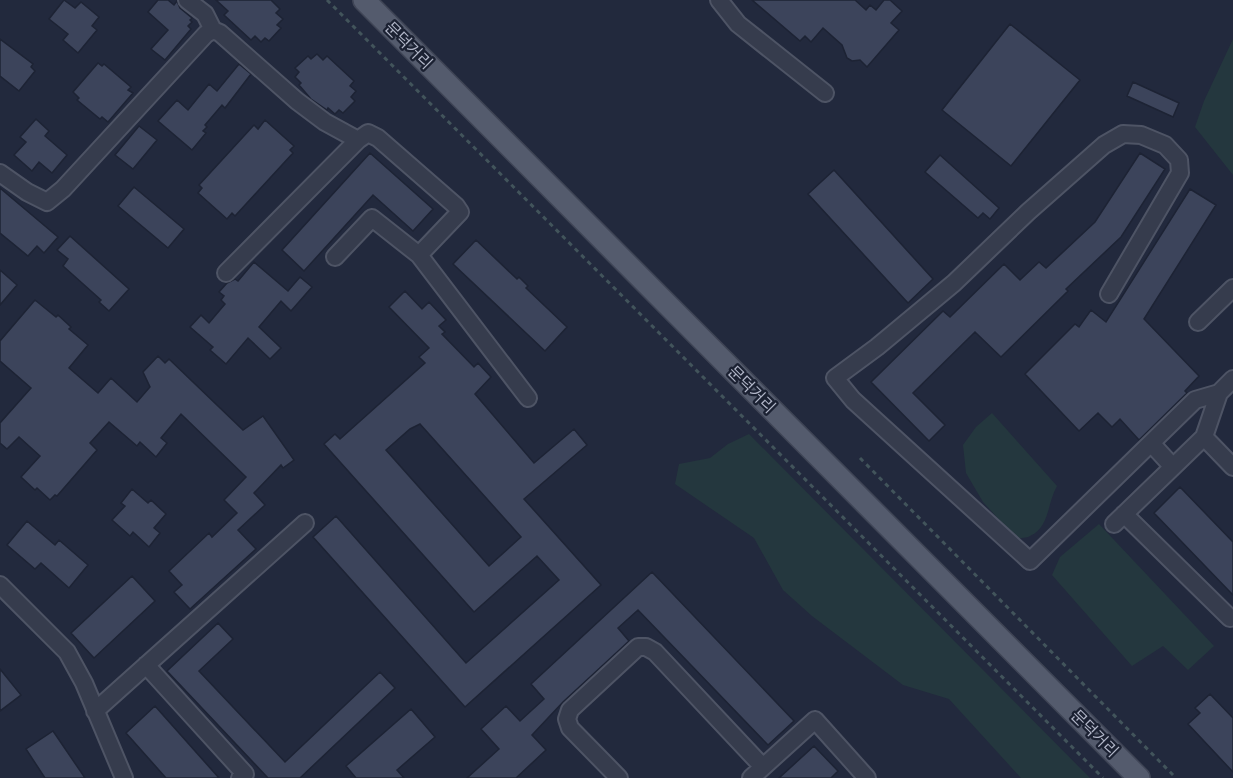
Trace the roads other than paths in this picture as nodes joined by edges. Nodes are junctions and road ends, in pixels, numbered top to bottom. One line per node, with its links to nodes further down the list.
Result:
1 (187, 0): 4 (street)
2 (364, 0): 31 (main road, 문덕거리)
3 (719, 0): 5 (street)
4 (213, 30): 6 (street); 7 (street)
5 (825, 93)
6 (358, 140): 8 (street); 10 (street)
7 (0, 173)
8 (419, 255): 9 (street); 16 (street)
9 (335, 257)
10 (226, 273)
11 (1233, 288): 13 (street)
12 (1109, 294): 18 (street)
13 (1198, 322)
14 (1233, 379): 15 (street)
15 (1219, 393): 17 (street); 18 (street)
16 (528, 398)
17 (1204, 437): 19 (street); 20 (street)
18 (1151, 443): 19 (street)
19 (1173, 467): 23 (street)
20 (1233, 467)
21 (304, 523): 24 (street)
22 (0, 585): 25 (street)
23 (1230, 618)
24 (146, 665): 25 (street); 28 (street)
25 (95, 711): 27 (street)
26 (757, 773): 29 (street); 30 (street)
27 (124, 778)
28 (240, 778)
29 (618, 778)
30 (867, 778)
31 (1139, 778)

